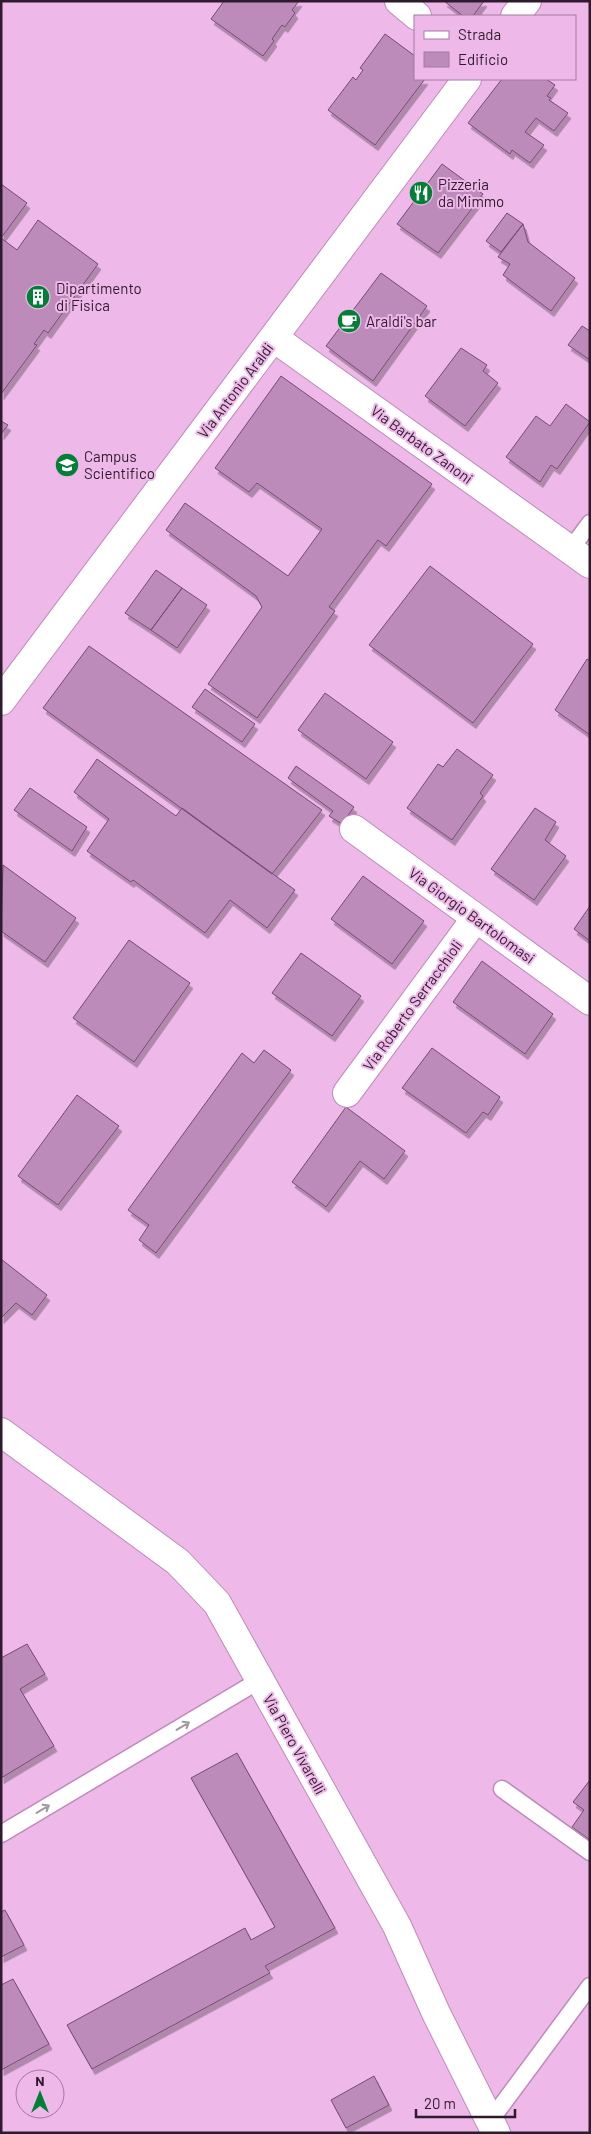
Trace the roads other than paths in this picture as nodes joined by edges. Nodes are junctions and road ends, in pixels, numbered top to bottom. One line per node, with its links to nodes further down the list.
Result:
1 (399, 1): 3 (street)
2 (527, 1): 4 (street)
3 (416, 15)
4 (516, 15)
5 (466, 80): 6 (street, Via Antonio Araldi)
6 (274, 338): 8 (street, Via Barbato Zanoni); 9 (street, Via Antonio Araldi)
7 (590, 523): 8 (lane, Via Barbato Zanoni)
8 (580, 557)
9 (1, 701)
10 (354, 828): 11 (street, Via Giorgio Bartolomasi)
11 (476, 918): 12 (street, Via Giorgio Bartolomasi); 13 (street, Via Roberto Serracchioli)
12 (590, 1001)
13 (347, 1093)
14 (2, 1433): 15 (street, Via Piero Vivarelli)
15 (260, 1680): 17 (lane, one-way to 15); 20 (street, Via Piero Vivarelli)
16 (502, 1789): 18 (lane)
17 (1, 1834)
18 (590, 1852)
19 (590, 1986): 20 (lane)
20 (493, 2127)

